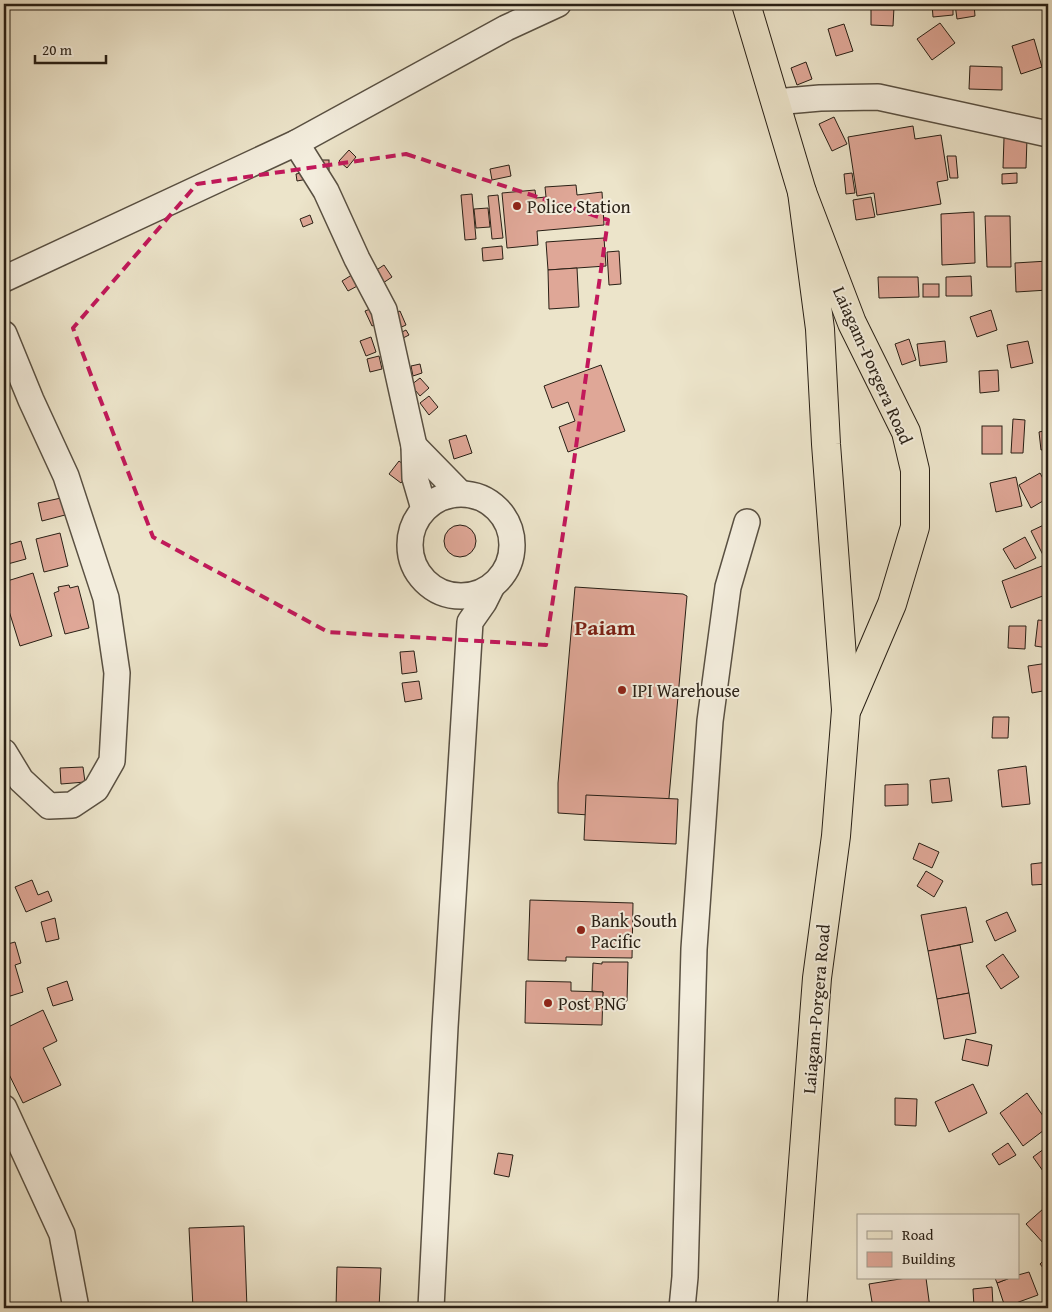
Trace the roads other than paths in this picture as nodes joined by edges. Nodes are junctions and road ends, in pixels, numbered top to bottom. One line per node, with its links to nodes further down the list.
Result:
1 (558, 4): 5 (street)
2 (746, 4): 3 (main road, Laiagam-Porgera Road)
3 (775, 102): 4 (street); 6 (main road, Laiagam-Porgera Road)
4 (1048, 134)
5 (296, 144): 7 (street); 9 (street)
6 (802, 192): 16 (main road, Laiagam-Porgera Road); 16 (main road, Laiagam-Porgera Road)
7 (4, 279)
8 (4, 334): 17 (street)
9 (414, 446): 10 (street); 11 (street)
10 (460, 493): 11 (street); 13 (street)
11 (424, 509): 14 (street)
12 (747, 522): 21 (street)
13 (491, 588): 14 (street); 15 (street)
14 (434, 589): 15 (street)
15 (470, 622): 20 (street)
16 (846, 710): 22 (main road, Laiagam-Porgera Road)
17 (4, 752)
18 (4, 1108): 19 (street)
19 (76, 1308)
20 (431, 1308)
21 (682, 1308)
22 (792, 1308)

